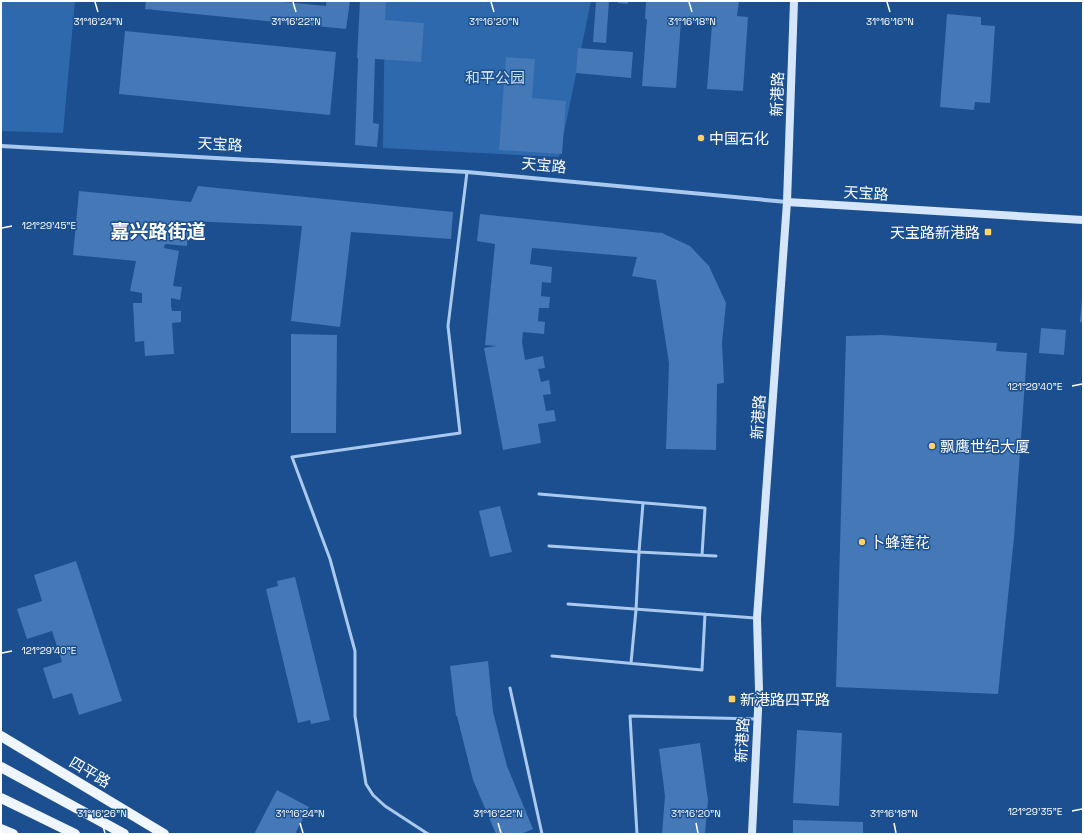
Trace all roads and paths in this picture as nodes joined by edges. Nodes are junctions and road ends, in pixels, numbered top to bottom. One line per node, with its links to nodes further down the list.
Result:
1 (794, 1): 4 (street, 新港路)
2 (1, 146): 3 (street, 天宝路)
3 (468, 172): 4 (street, 天宝路); 28 (lane)
4 (787, 202): 5 (street, 天宝路); 15 (street, 新港路)
5 (1083, 220)
6 (539, 494): 7 (lane)
7 (643, 503): 9 (lane); 10 (lane)
8 (549, 546): 9 (lane)
9 (639, 552): 10 (lane); 13 (lane)
10 (702, 555): 11 (lane)
11 (716, 556)
12 (568, 604): 13 (lane)
13 (636, 610): 14 (lane); 17 (lane)
14 (705, 614): 15 (lane); 17 (lane)
15 (757, 618): 19 (street, 新港路)
16 (552, 656): 17 (lane)
17 (631, 663)
18 (510, 688): 29 (lane)
19 (757, 719): 30 (lane); 31 (street, 新港路)
20 (1, 736): 27 (main road, 四平路)
21 (1, 767): 26 (main road)
22 (1, 798): 25 (main road)
23 (1, 829): 24 (main road)
24 (13, 834)
25 (75, 834)
26 (124, 834)
27 (164, 834)
28 (428, 834)
29 (542, 834)
30 (637, 834)
31 (752, 834)

